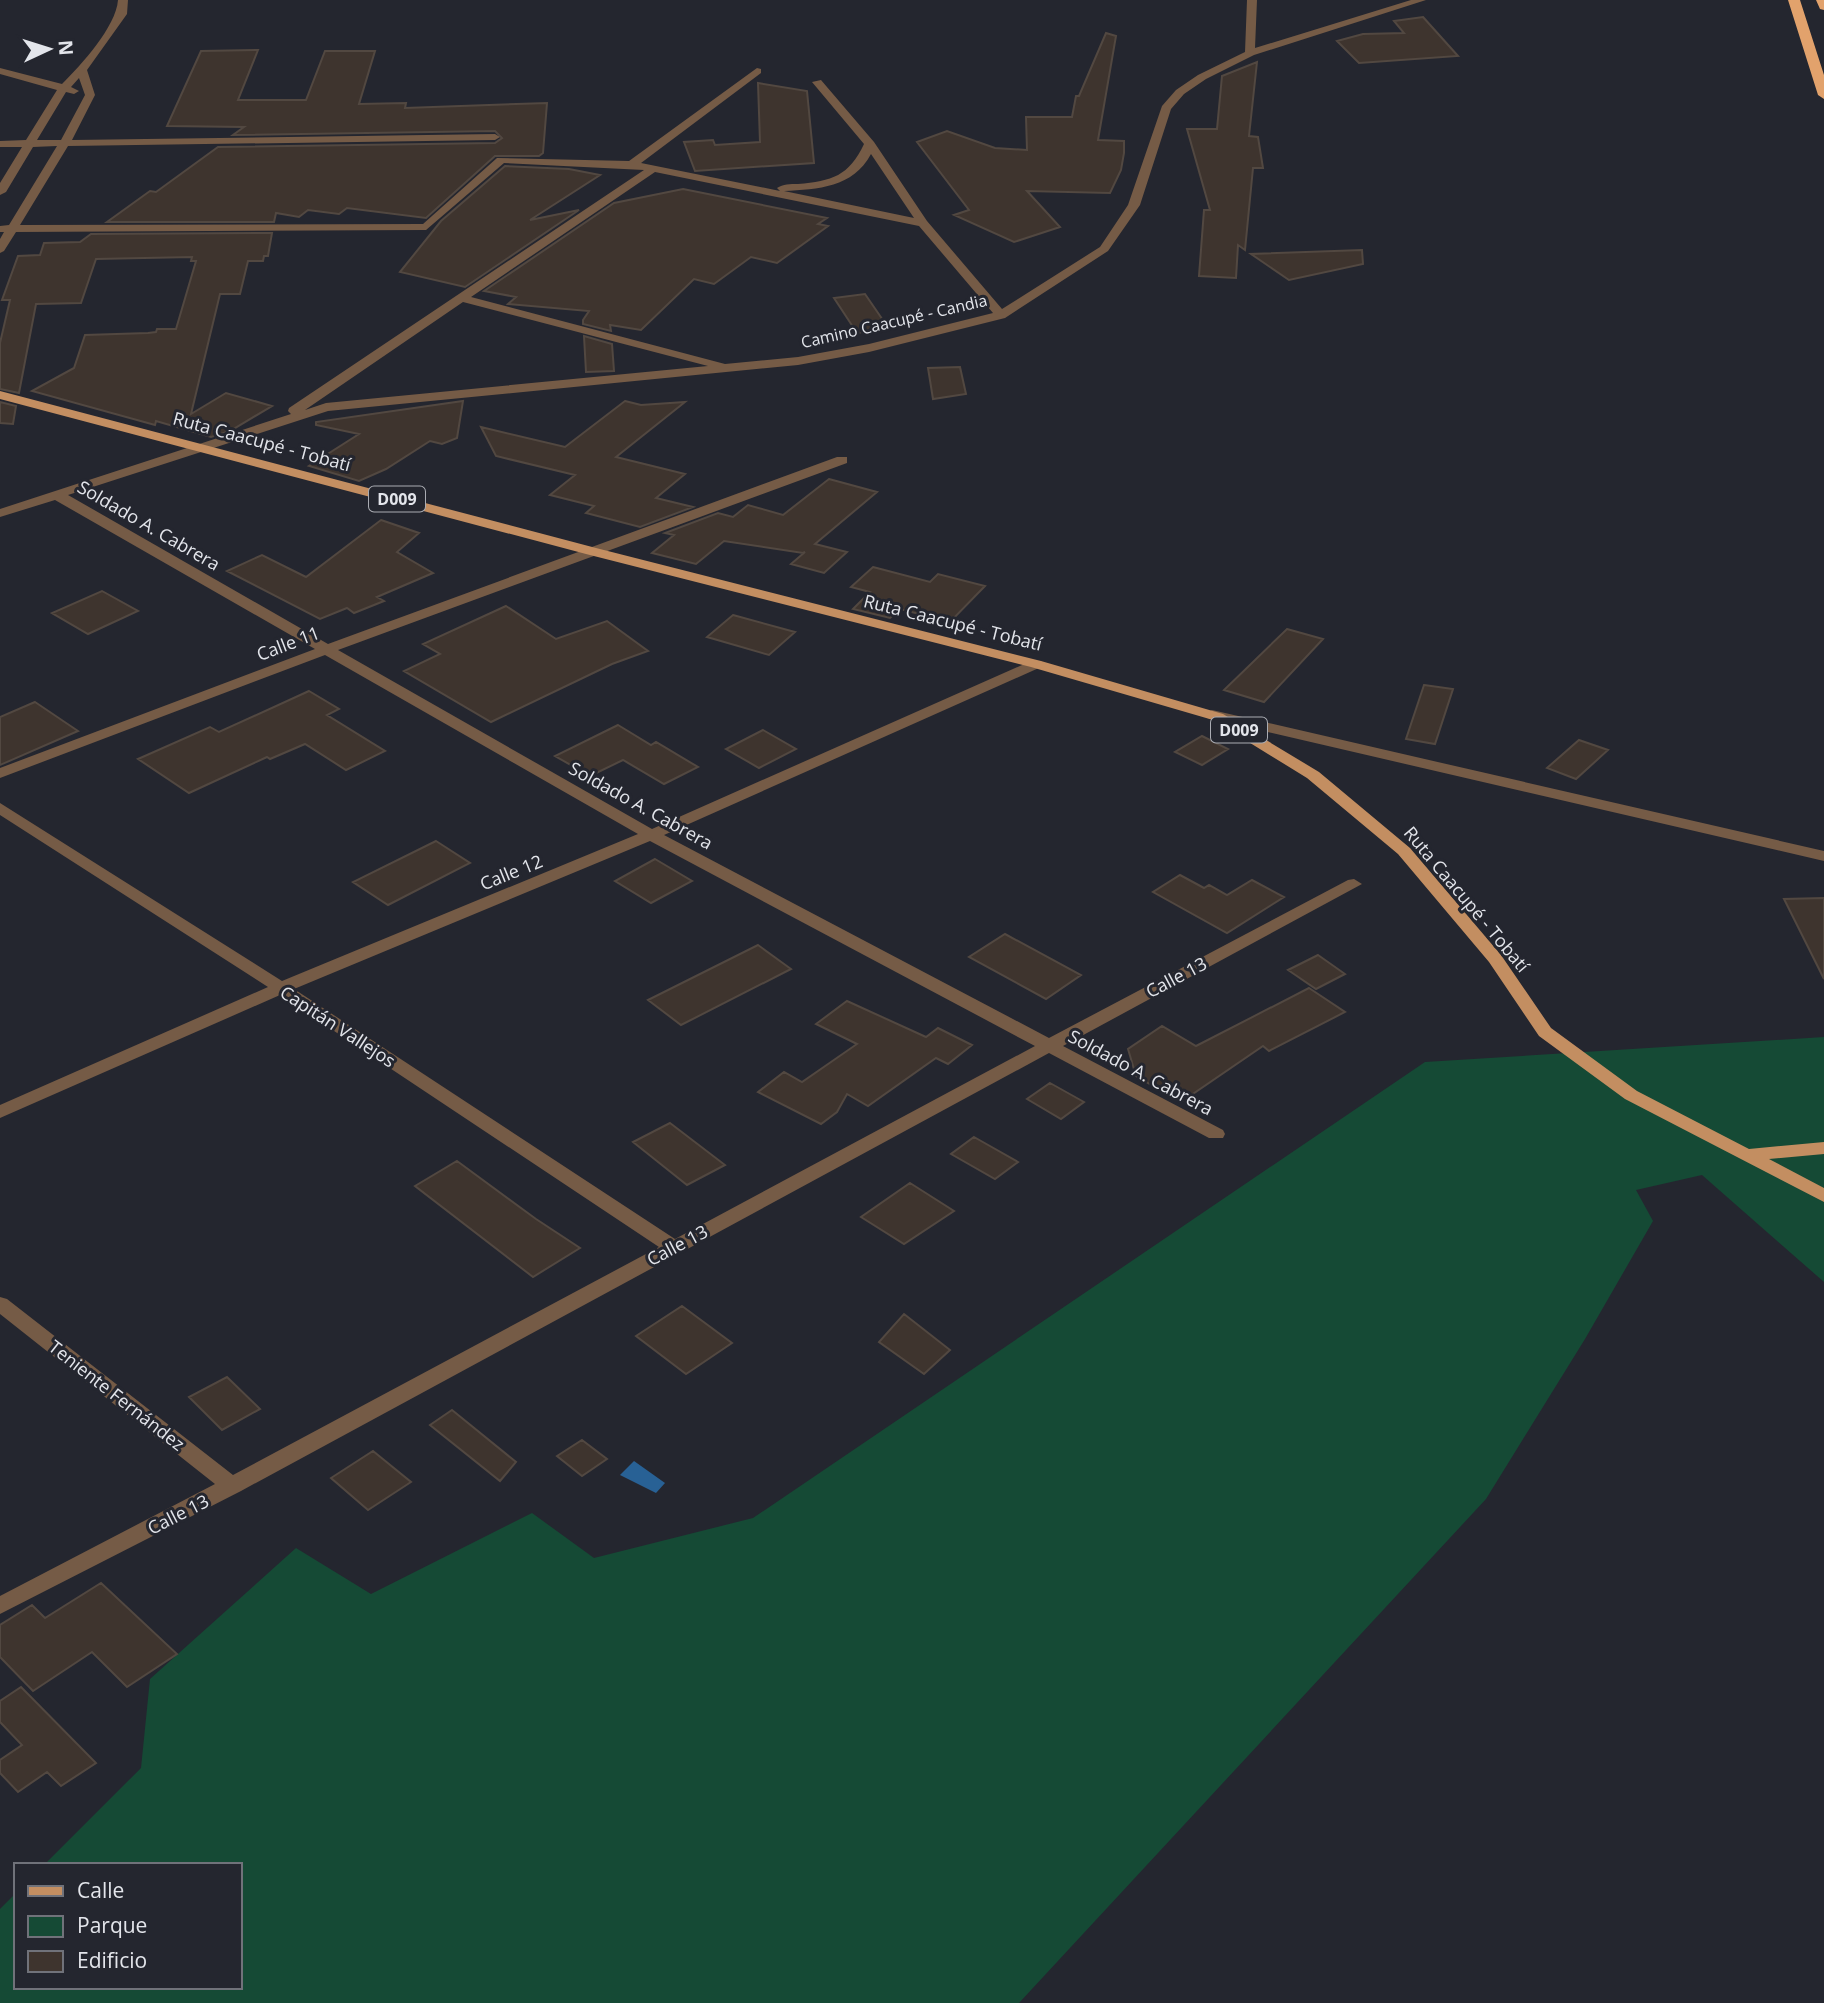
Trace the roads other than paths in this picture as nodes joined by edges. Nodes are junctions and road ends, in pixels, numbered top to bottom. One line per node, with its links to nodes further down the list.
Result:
1 (123, 0): 8 (street)
2 (1252, 0): 7 (street)
3 (1421, 0): 7 (street, Camino Caacupé - Candia)
4 (1794, 0): 14 (highway)
5 (1822, 0): 6 (highway)
6 (1824, 6)
7 (1250, 53): 29 (street, Camino Caacupé - Candia)
8 (82, 70): 12 (street); 13 (street)
9 (0, 71): 12 (street)
10 (757, 71): 20 (street)
11 (817, 82): 19 (street)
12 (63, 89): 13 (street); 18 (street)
13 (90, 95): 16 (street)
14 (1824, 95)
15 (495, 137): 16 (street)
16 (65, 143): 18 (street); 26 (street)
17 (0, 144): 18 (street)
18 (30, 144): 23 (street)
19 (870, 144): 22 (street); 24 (street)
20 (632, 164): 21 (street); 26 (street)
21 (653, 168): 22 (street); 28 (street)
22 (760, 190): 24 (street)
23 (0, 192)
24 (923, 223): 29 (street)
25 (0, 229): 26 (street)
26 (14, 229): 27 (street)
27 (0, 249)
28 (462, 298): 30 (street); 32 (street)
29 (1001, 315): 30 (street, Camino Caacupé - Candia)
30 (732, 369): 32 (street, Camino Caacupé - Candia)
31 (0, 395): 33 (main road, Ruta Caacupé - Tobatí / D009)
32 (275, 423): 33 (street, Camino Caacupé - Candia)
33 (203, 447): 35 (street, Camino Caacupé - Candia); 37 (main road, Ruta Caacupé - Tobatí / D009)
34 (842, 460): 37 (street, Calle 11)
35 (57, 495): 36 (street, Camino Caacupé - Candia); 38 (street, Soldado A. Cabrera)
36 (0, 513)
37 (591, 551): 38 (street, Calle 11); 39 (main road, Ruta Caacupé - Tobatí / D009)
38 (327, 649): 41 (street, Calle 11); 43 (street, Soldado A. Cabrera)
39 (1036, 664): 40 (main road, Ruta Caacupé - Tobatí / D009); 43 (street, Calle 12)
40 (1208, 714): 44 (street); 51 (main road, Ruta Caacupé - Tobatí / D009)
41 (0, 773)
42 (0, 808): 46 (street, Capitán Vallejos)
43 (652, 835): 46 (street, Calle 12); 47 (street, Soldado A. Cabrera)
44 (1824, 856)
45 (1354, 884): 47 (street, Calle 13)
46 (281, 988): 48 (street, Calle 12); 53 (street, Capitán Vallejos)
47 (1047, 1044): 49 (street, Soldado A. Cabrera); 53 (street, Calle 13)
48 (0, 1112)
49 (1216, 1134)
50 (1824, 1149): 51 (main road)
51 (1750, 1155): 52 (main road, Ruta Caacupé - Tobatí / D009)
52 (1824, 1196)
53 (673, 1247): 55 (street, Calle 13)
54 (0, 1304): 55 (street, Teniente Fernández)
55 (233, 1486): 56 (street, Calle 13)
56 (0, 1606)

